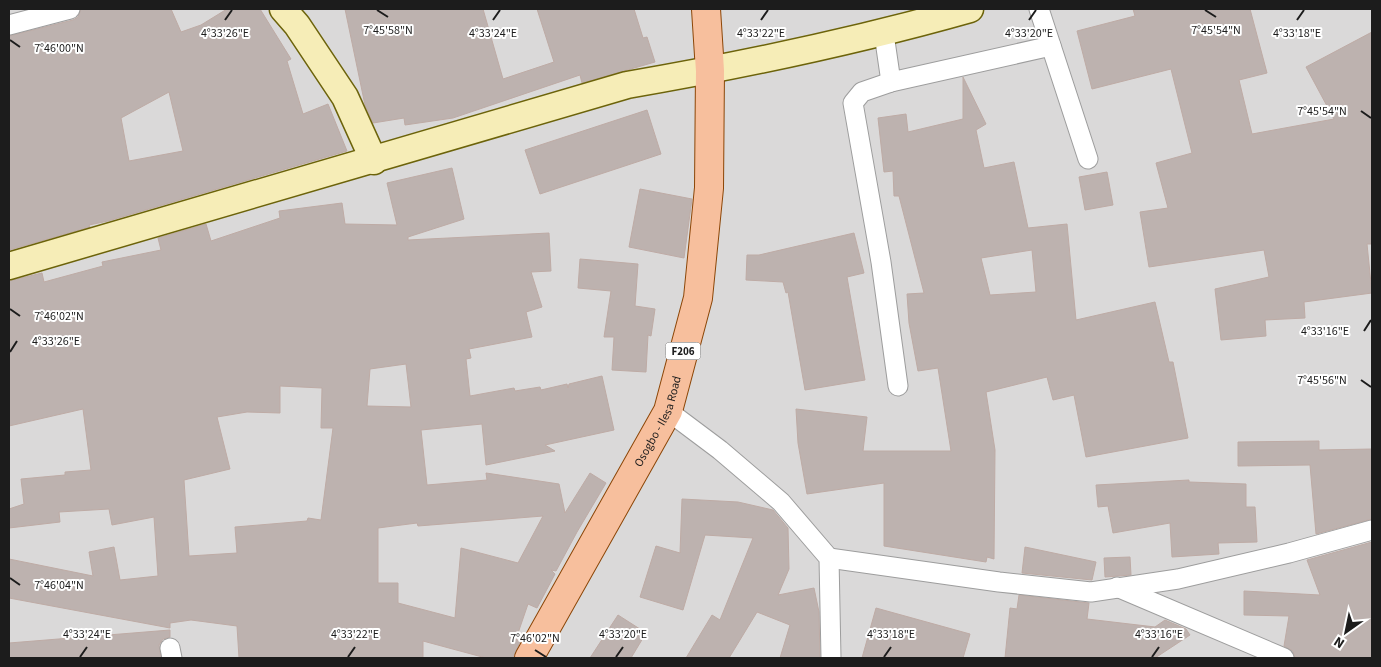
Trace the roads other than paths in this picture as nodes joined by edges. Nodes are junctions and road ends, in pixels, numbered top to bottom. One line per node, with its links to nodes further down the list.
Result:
1 (70, 9): 6 (street)
2 (283, 9): 12 (main road)
3 (706, 9): 9 (main road, Osogbo - Ilesa Road / F206)
4 (970, 9): 7 (main road)
5 (1039, 9): 8 (street)
6 (9, 25)
7 (884, 34): 9 (main road); 10 (street)
8 (1051, 46): 10 (street); 11 (street)
9 (710, 71): 12 (main road); 15 (main road, Osogbo - Ilesa Road / F206)
10 (892, 82): 14 (street)
11 (1088, 159)
12 (374, 161): 13 (main road)
13 (9, 266)
14 (898, 386)
15 (668, 411): 17 (street); 19 (main road, Osogbo - Ilesa Road / F206)
16 (1372, 530): 18 (street)
17 (829, 558): 18 (street); 20 (street)
18 (1117, 587): 21 (street)
19 (530, 658)
20 (831, 658)
21 (1284, 658)

